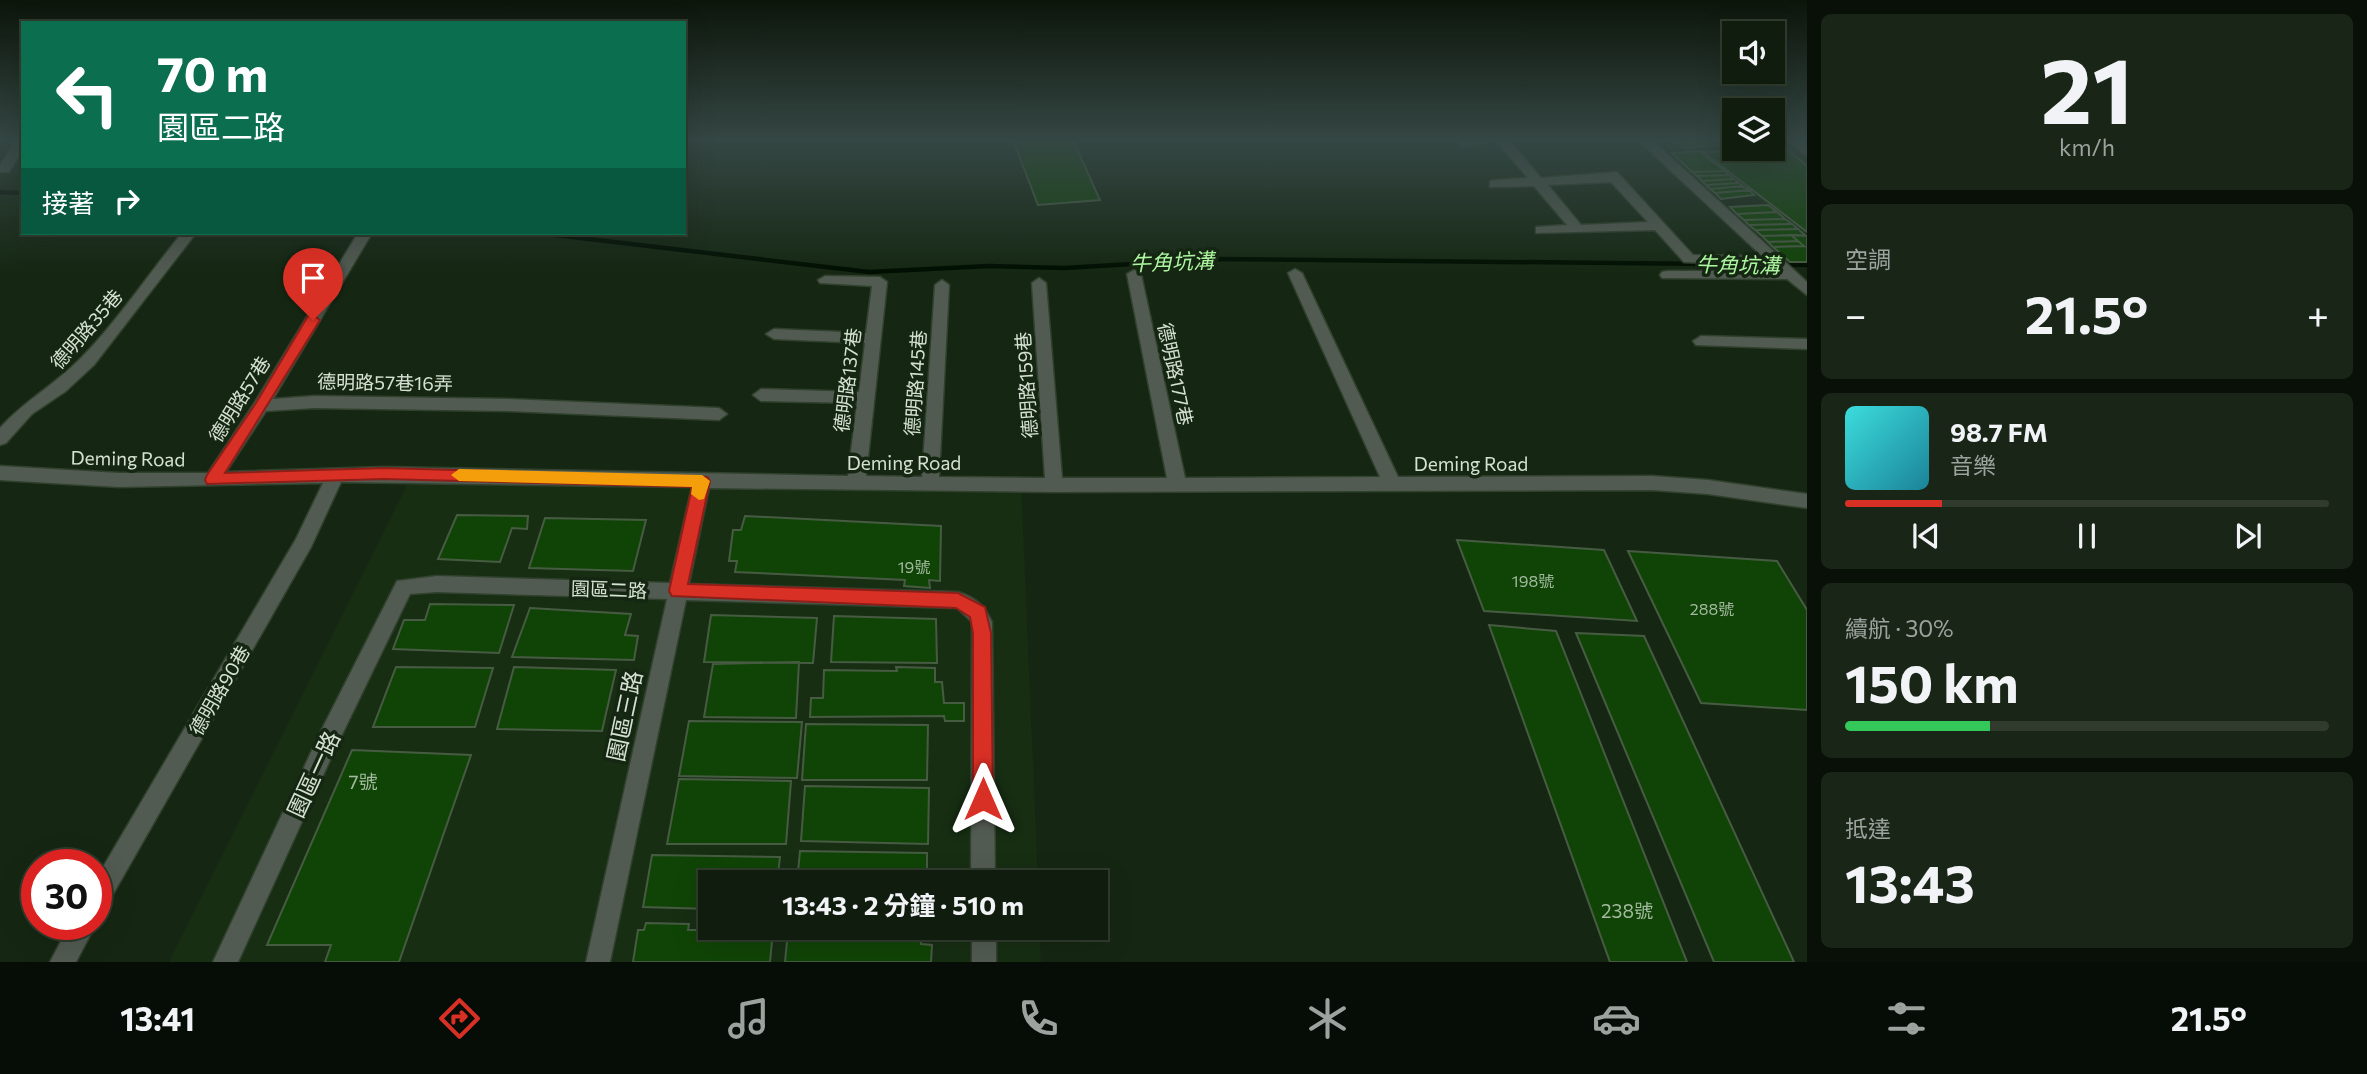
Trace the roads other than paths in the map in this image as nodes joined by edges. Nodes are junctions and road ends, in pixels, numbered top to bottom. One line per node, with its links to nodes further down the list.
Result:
1 (1540, 185): 5 (street)
2 (1620, 185): 4 (street)
3 (1692, 185): 9 (street)
4 (1659, 226): 5 (street); 9 (street)
5 (1578, 229): 6 (street)
6 (1541, 230)
7 (187, 235): 26 (street, 德明路35巷)
8 (364, 235): 24 (street, 德明路57巷)
9 (1774, 261): 13 (street)
10 (1295, 273): 34 (street)
11 (1134, 274): 31 (street, 德明路177巷)
12 (1667, 275): 13 (street)
13 (1790, 275): 17 (street)
14 (825, 280): 19 (street, 德明路137巷)
15 (1039, 283): 35 (street, 德明路159巷)
16 (942, 285): 33 (street, 德明路145巷)
17 (1807, 290)
18 (774, 334): 19 (street)
19 (873, 338): 23 (street, 德明路137巷)
20 (1701, 341): 21 (street)
21 (1807, 344)
22 (761, 395): 23 (street)
23 (866, 398): 32 (street, 德明路137巷)
24 (261, 406): 25 (street, 德明路57巷16弄); 29 (street, 德明路57巷)
25 (719, 414)
26 (0, 439)
27 (0, 474): 29 (street, Deming Road)
28 (335, 475): 29 (street, Deming Road); 30 (street, Deming Road); 40 (street, 德明路90巷)
29 (213, 480)
30 (702, 481): 32 (street, Deming Road); 38 (street, 園區三路)
31 (1177, 482): 34 (street, Deming Road); 35 (street, Deming Road)
32 (856, 483): 33 (street, Deming Road)
33 (930, 484): 35 (street, Deming Road)
34 (1392, 484): 36 (street, Deming Road)
35 (1055, 485)
36 (1807, 502)
37 (404, 587): 38 (street, 園區二路); 44 (street, 園區一路)
38 (678, 591): 39 (street, 園區二路); 45 (street, 園區三路)
39 (983, 870)
40 (112, 874)
41 (75, 940): 43 (street)
42 (984, 940): 46 (street)
43 (62, 962)
44 (225, 962)
45 (598, 962)
46 (984, 962)

